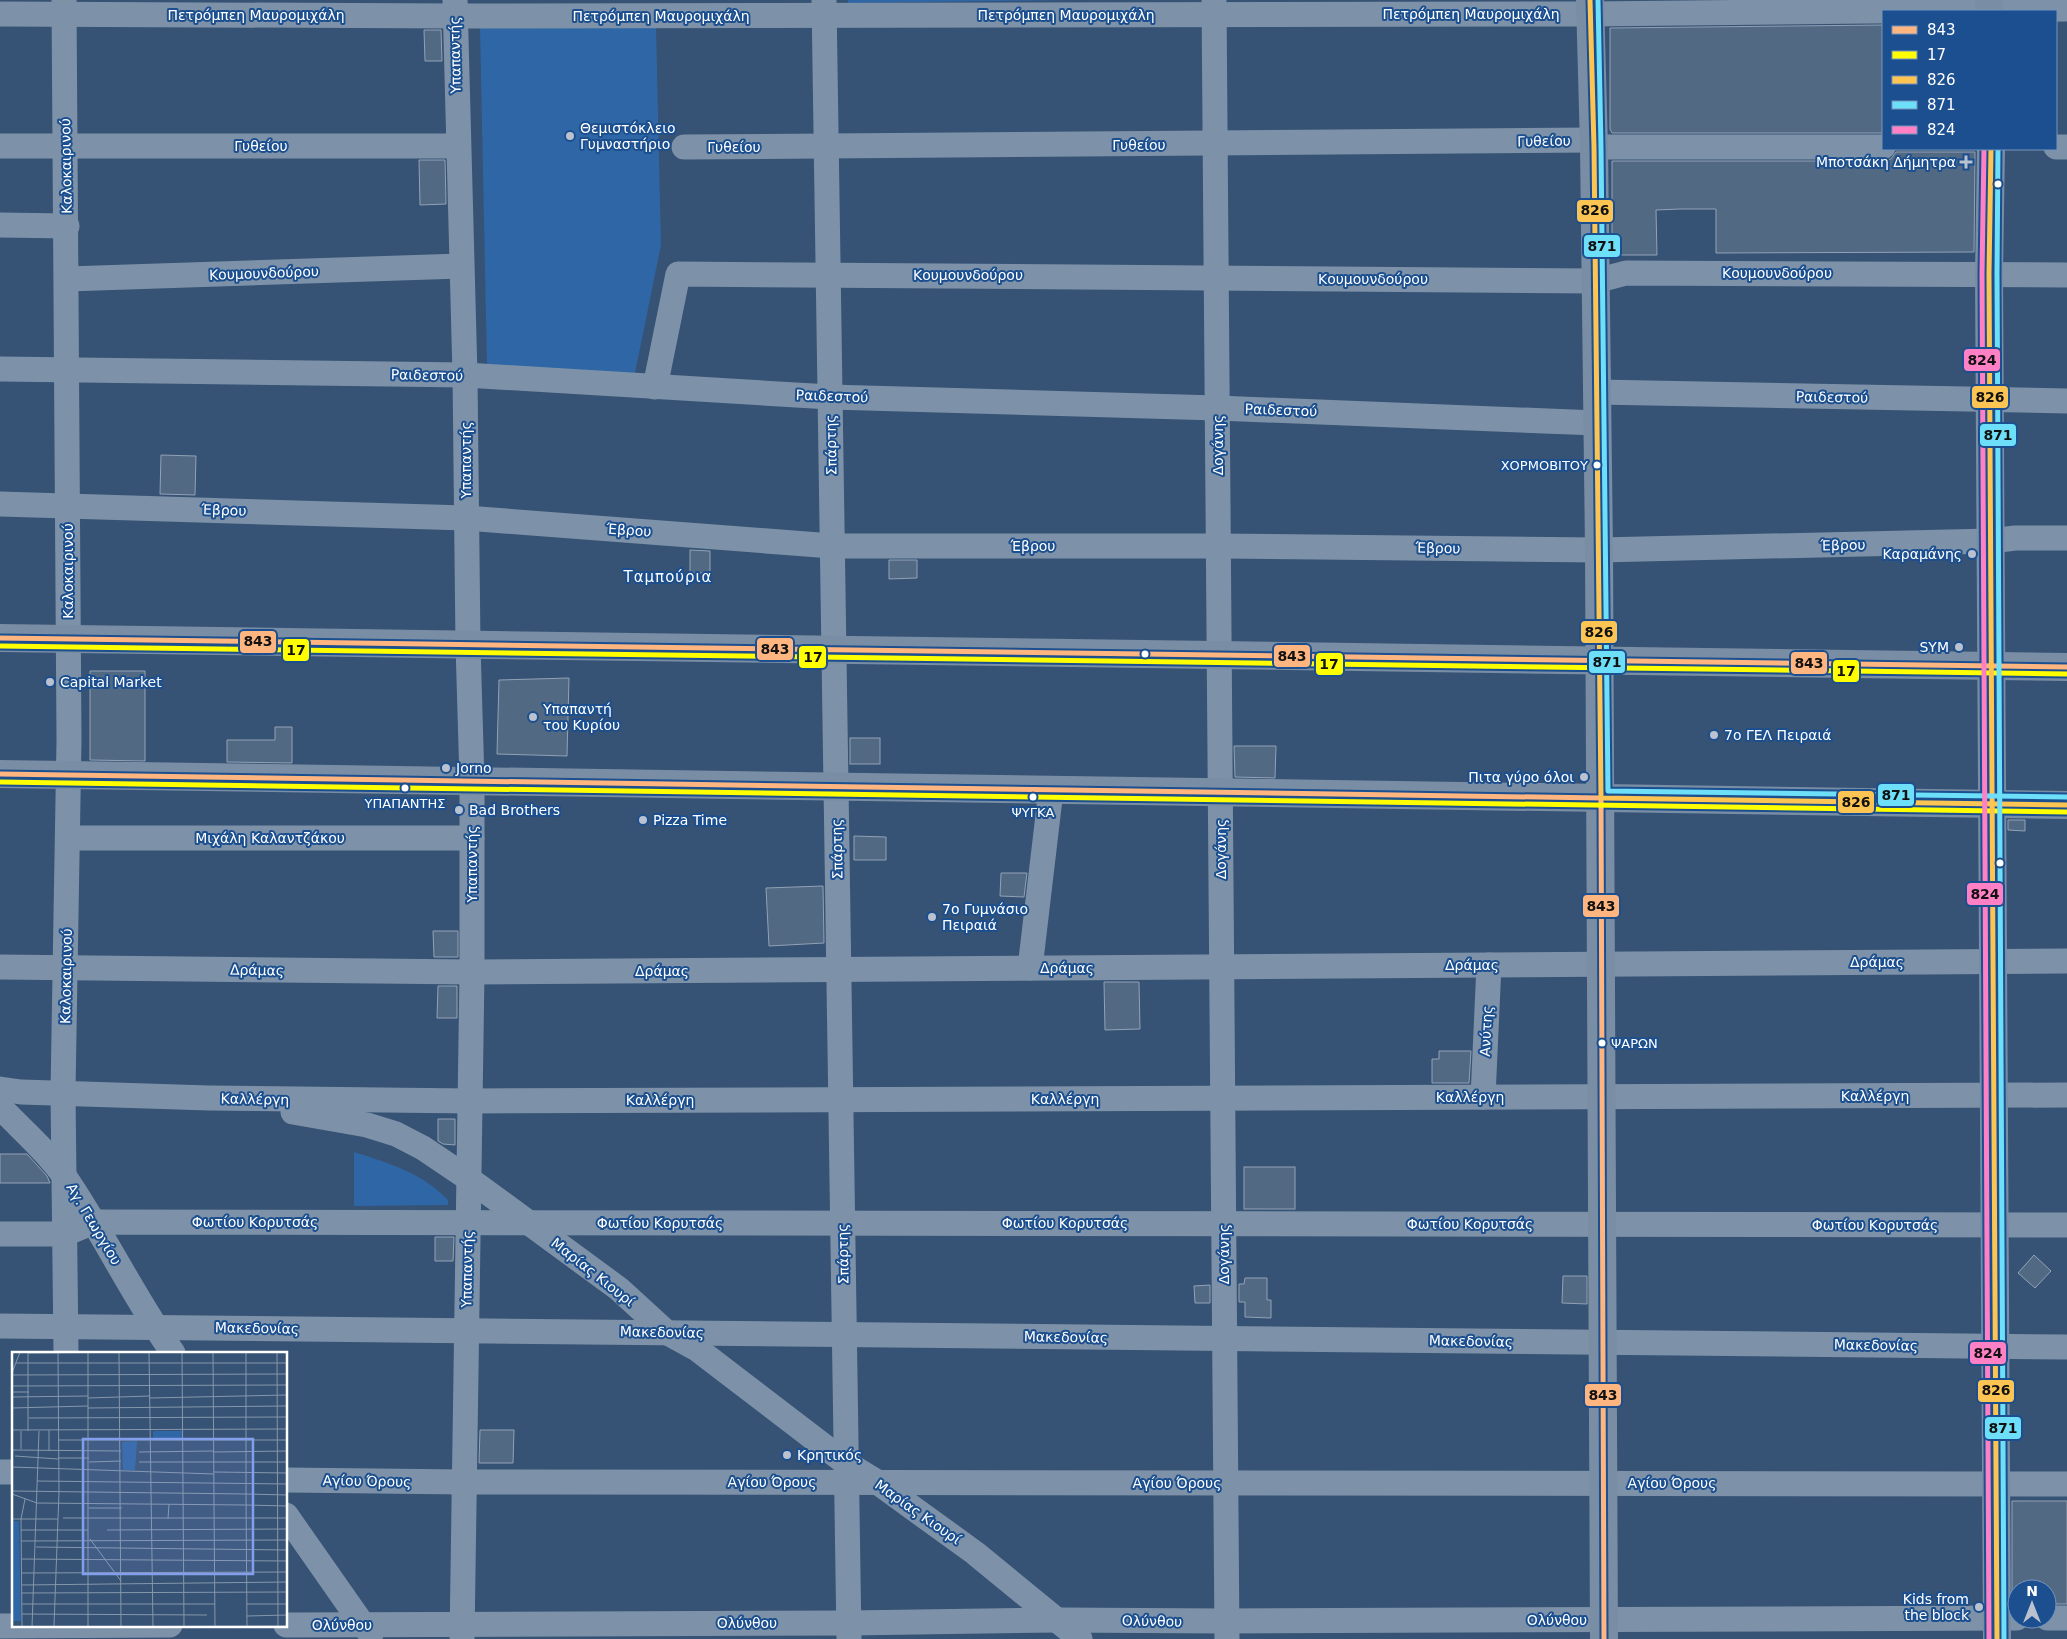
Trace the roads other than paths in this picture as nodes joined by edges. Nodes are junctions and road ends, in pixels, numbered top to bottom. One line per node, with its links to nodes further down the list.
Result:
1 (64, 7): 5 (street, Πετρόμπεη Μαυρομιχάλη); 8 (street, Πετρόμπεη Μαυρομιχάλη); 12 (street, Καλοκαιρινού)
2 (1214, 7): 3 (street, Πετρόμπεη Μαυρομιχάλη); 6 (street, Πετρόμπεη Μαυρομιχάλη); 9 (street, Δογάνης)
3 (1590, 7): 4 (street, Πετρόμπεη Μαυρομιχάλη); 10 (main road)
4 (1989, 7): 7 (street, Πετρόμπεη Μαυρομιχάλη)
5 (455, 8): 6 (street, Πετρόμπεη Μαυρομιχάλη); 13 (street, Υπαπαντής)
6 (824, 8): 15 (street, Σπάρτης)
7 (2067, 9)
8 (0, 14)
9 (1215, 144): 10 (street, Γυθείου); 15 (street, Γυθείου); 24 (street, Δογάνης)
10 (1594, 144): 16 (street, Γυθείου); 26 (main road)
11 (0, 146): 12 (street, Γυθείου)
12 (65, 146): 13 (street, Γυθείου); 19 (street, Καλοκαιρινού)
13 (457, 146): 20 (street, Υπαπαντής)
14 (684, 147): 15 (street, Γυθείου)
15 (826, 147): 21 (street, Σπάρτης)
16 (1882, 147)
17 (1990, 150): 22 (main road)
18 (0, 225): 19 (street)
19 (67, 226): 25 (street, Καλοκαιρινού)
20 (461, 266): 25 (street, Κουμουνδούρου); 29 (street, Υπαπαντής)
21 (828, 274): 24 (street, Κουμουνδούρου); 30 (street, Κουμουνδούρου); 32 (street, Σπάρτης)
22 (1989, 274): 23 (street, Κουμουνδούρου); 26 (street, Κουμουνδούρου); 33 (main road)
23 (2067, 274)
24 (1216, 277): 26 (street, Κουμουνδούρου); 35 (street, Δογάνης)
25 (67, 279): 28 (street, Καλοκαιρινού)
26 (1596, 281): 31 (main road)
27 (0, 369): 28 (street, Ραιδεστού)
28 (67, 370): 29 (street, Ραιδεστού); 38 (street, Καλοκαιρινού)
29 (465, 376): 30 (street, Ραιδεστού); 39 (street, Υπαπαντής)
30 (655, 387): 32 (street, Ραιδεστού)
31 (1597, 392): 33 (street, Ραιδεστού); 36 (main road)
32 (830, 397): 35 (street, Ραιδεστού); 42 (street, Σπάρτης)
33 (1990, 400): 34 (street, Ραιδεστού); 41 (main road)
34 (2067, 401)
35 (1217, 408): 36 (street, Ραιδεστού); 43 (street, Δογάνης)
36 (1597, 423): 44 (main road)
37 (0, 504): 38 (street, Έβρου)
38 (68, 505): 39 (street, Έβρου); 46 (street, Καλοκαιρινού)
39 (466, 518): 42 (street, Έβρου); 47 (street, Υπαπαντής)
40 (2067, 538): 41 (street, Έβρου)
41 (1991, 541): 44 (street, Έβρου); 51 (main road)
42 (832, 546): 43 (street, Έβρου); 48 (street, Σπάρτης)
43 (1218, 546): 44 (street, Έβρου); 49 (street, Δογάνης)
44 (1599, 550): 50 (main road)
45 (0, 638): 46 (main road)
46 (68, 640): 47 (main road); 54 (street, Καλοκαιρινού)
47 (468, 645): 48 (main road); 55 (street, Υπαπαντής)
48 (834, 650): 49 (main road); 56 (street, Σπάρτης)
49 (1219, 655): 50 (main road); 58 (street, Δογάνης)
50 (1600, 660): 51 (main road); 59 (main road)
51 (1991, 666): 52 (main road); 60 (main road)
52 (2067, 667)
53 (0, 774): 54 (main road)
54 (69, 776): 55 (main road); 62 (street, Καλοκαιρινού)
55 (472, 781): 56 (main road); 63 (street, Υπαπαντής)
56 (836, 787): 57 (main road); 72 (street, Σπάρτης)
57 (1051, 790): 58 (main road); 71 (street)
58 (1220, 792): 59 (main road); 69 (street, Δογάνης)
59 (1600, 798): 60 (main road); 66 (main road)
60 (1992, 804): 61 (main road); 65 (main road)
61 (2067, 805)
62 (68, 838): 63 (street, Μιχάλη Καλαντζάκου); 70 (street, Καλοκαιρινού)
63 (472, 838): 73 (street, Υπαπαντής)
64 (2067, 961): 65 (street, Δράμας)
65 (1993, 962): 66 (street, Δράμας); 76 (main road)
66 (1601, 964): 67 (street, Δράμας); 78 (main road)
67 (1490, 965): 69 (street, Δράμας); 77 (street, Ανύτης)
68 (0, 967): 70 (street, Δράμας)
69 (1222, 967): 71 (street, Δράμας); 80 (street, Δογάνης)
70 (66, 968): 73 (street, Δράμας); 82 (street, Καλοκαιρινού)
71 (1030, 968): 72 (street, Δράμας)
72 (839, 970): 73 (street, Δράμας); 81 (street, Σπάρτης)
73 (472, 972): 83 (street, Υπαπαντής)
74 (0, 1089): 82 (street)
75 (2067, 1095): 76 (street, Καλλέργη)
76 (1994, 1096): 78 (street, Καλλέργη); 93 (main road)
77 (1483, 1097): 78 (street, Καλλέργη); 80 (street, Καλλέργη)
78 (1602, 1097): 92 (main road)
79 (209, 1098): 82 (street, Καλλέργη); 83 (street, Καλλέργη); 86 (street, Μαρίας Κιουρί)
80 (1223, 1098): 81 (street, Καλλέργη); 91 (street, Δογάνης)
81 (841, 1100): 83 (street, Καλλέργη); 90 (street, Σπάρτης)
82 (63, 1101): 84 (street); 85 (street, Καλοκαιρινού)
83 (470, 1101): 86 (street, Υπαπαντής)
84 (0, 1107): 85 (street, Αγ. Γεωργίου)
85 (65, 1177): 87 (street, Αγ. Γεωργίου); 96 (street, Καλοκαιρινού)
86 (469, 1179): 88 (street, Υπαπαντής); 89 (street, Μαρίας Κιουρί)
87 (94, 1222): 88 (street, Φωτίου Κορυτσάς); 96 (street, Φωτίου Κορυτσάς); 99 (street, Αγ. Γεωργίου)
88 (468, 1223): 89 (street, Φωτίου Κορυτσάς); 100 (street, Υπαπαντής)
89 (529, 1223): 90 (street, Φωτίου Κορυτσάς); 101 (street, Μαρίας Κιουρί)
90 (842, 1223): 91 (street, Φωτίου Κορυτσάς); 102 (street, Σπάρτης)
91 (1224, 1224): 92 (street, Φωτίου Κορυτσάς); 103 (street, Δογάνης)
92 (1602, 1224): 93 (street, Φωτίου Κορυτσάς); 104 (main road)
93 (1994, 1225): 94 (street, Φωτίου Κορυτσάς); 105 (main road)
94 (2067, 1225)
95 (0, 1234): 96 (street)
96 (65, 1234): 98 (street, Καλοκαιρινού)
97 (0, 1326): 98 (street, Μακεδονίας)
98 (66, 1326): 99 (street, Μακεδονίας); 107 (street, Καλοκαιρινού)
99 (155, 1327): 100 (street, Μακεδονίας); 108 (street, Αγ. Γεωργίου)
100 (466, 1330): 101 (street, Μακεδονίας); 111 (street, Υπαπαντής)
101 (666, 1332): 102 (street, Μακεδονίας); 109 (street, Μαρίας Κιουρί)
102 (844, 1334): 103 (street, Μακεδονίας); 109 (street, Σπάρτης)
103 (1224, 1338): 104 (street, Μακεδονίας); 113 (street, Δογάνης)
104 (1603, 1342): 105 (street, Μακεδονίας); 114 (main road)
105 (1994, 1346): 106 (street, Μακεδονίας); 115 (main road)
106 (2067, 1347)
107 (66, 1352)
108 (171, 1352)
109 (846, 1473): 111 (street, Αγίου Όρους); 112 (street, Μαρίας Κιουρί); 125 (street, Σπάρτης)
110 (288, 1480): 111 (street, Αγίου Όρους)
111 (464, 1482): 124 (street, Υπαπαντής)
112 (877, 1482): 113 (street, Αγίου Όρους); 118 (street, Μαρίας Κιουρί)
113 (1226, 1483): 114 (street, Αγίου Όρους); 122 (street, Δογάνης)
114 (1604, 1483): 115 (street, Αγίου Όρους); 123 (main road)
115 (1996, 1484): 116 (street, Αγίου Όρους); 120 (main road)
116 (2067, 1484)
117 (288, 1518): 126 (street)
118 (1058, 1620): 122 (street, Ολύνθου); 125 (street, Ολύνθου); 128 (street, Μαρίας Κιουρί)
119 (288, 1625): 126 (street, Ολύνθου)
120 (2003, 1625): 123 (street, Ολύνθου)
121 (65, 1626): 127 (street)
122 (1226, 1630): 123 (street, Ολύνθου)
123 (1604, 1630)
124 (462, 1631): 125 (street, Ολύνθου); 126 (street, Ολύνθου)
125 (849, 1631)
126 (369, 1632)
127 (65, 1639)
128 (1080, 1639)

